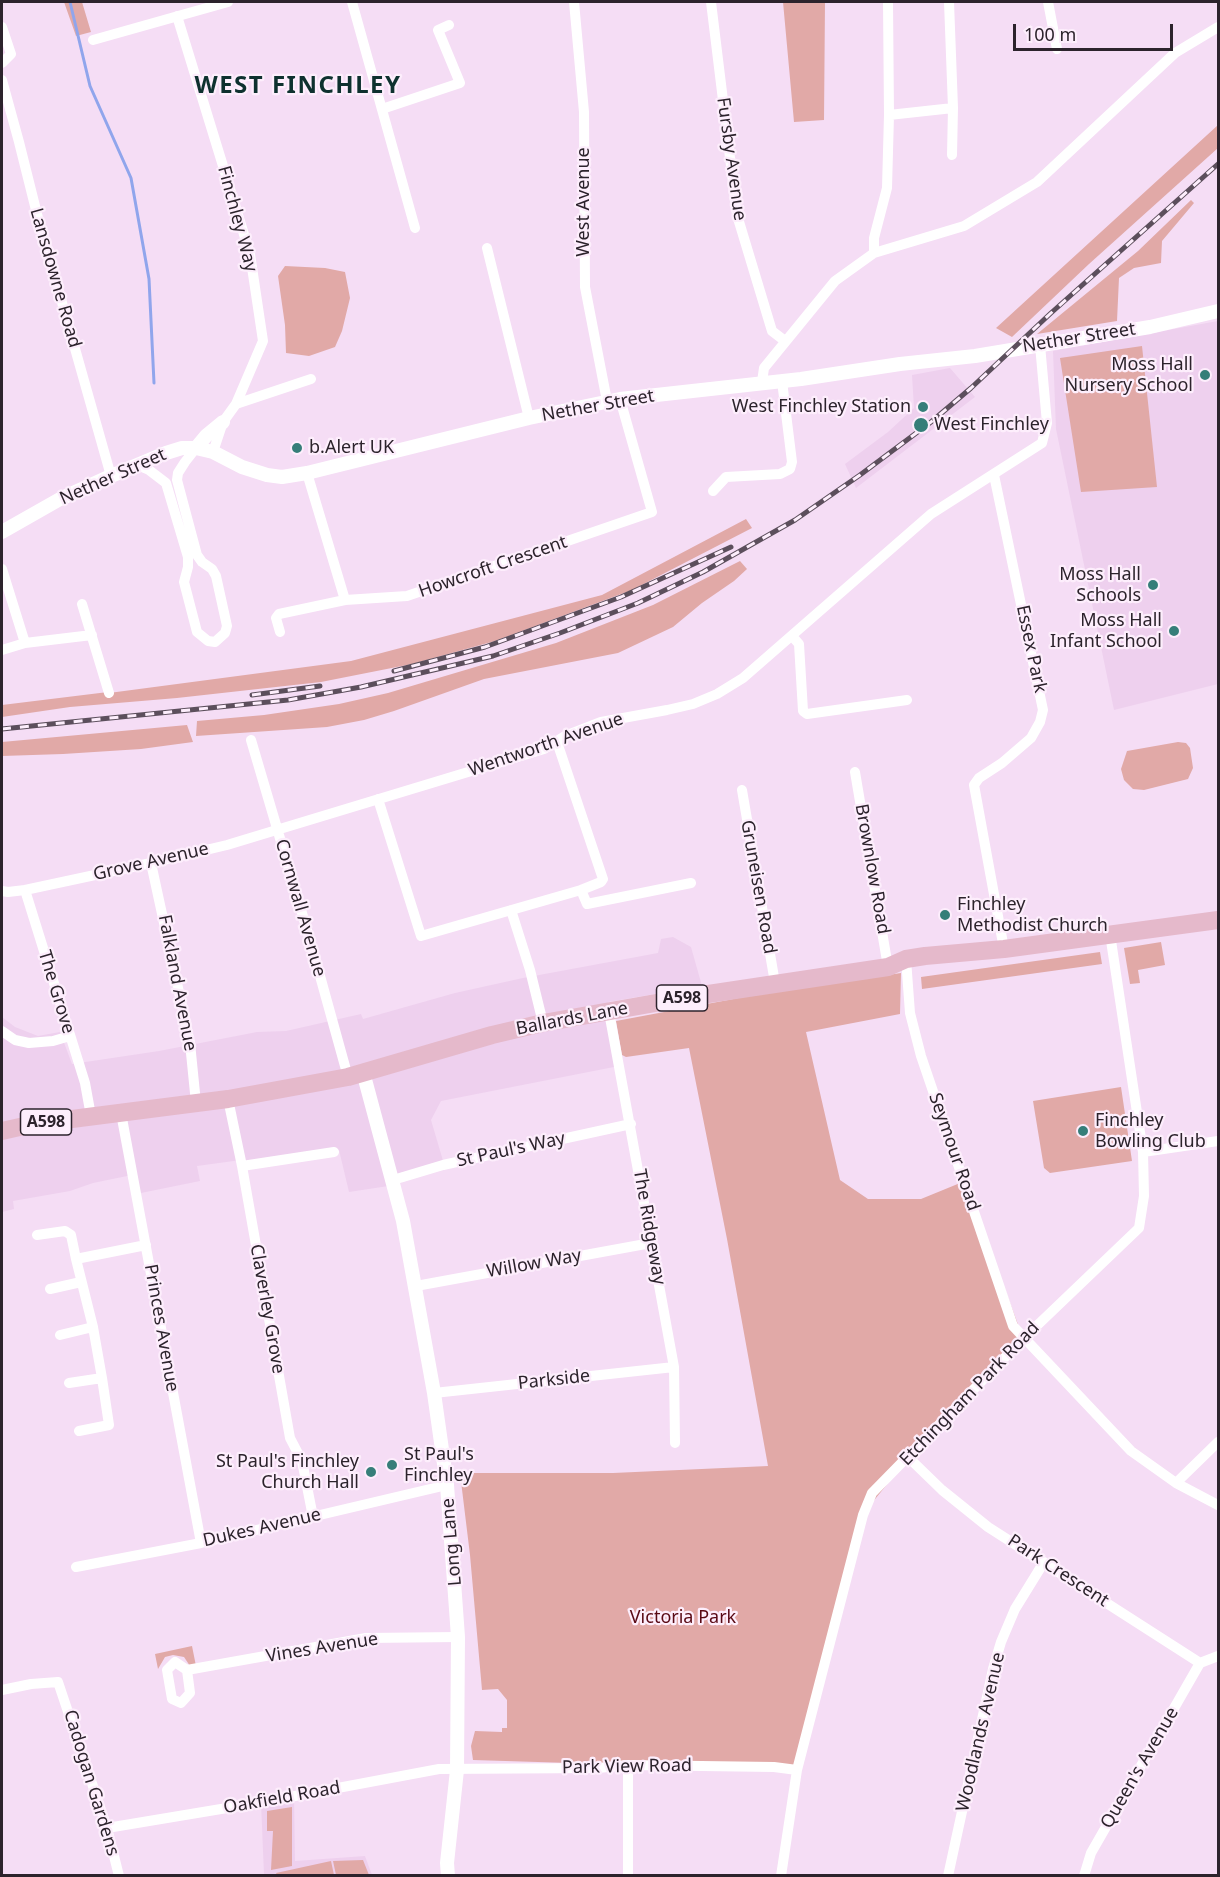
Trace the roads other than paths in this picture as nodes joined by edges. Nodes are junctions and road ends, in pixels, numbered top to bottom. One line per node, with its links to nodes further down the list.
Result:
1 (228, 2): 8 (street)
2 (352, 2): 17 (street)
3 (574, 2): 29 (street, West Avenue)
4 (711, 2): 24 (street, Fursby Avenue)
5 (888, 2): 18 (street)
6 (949, 2): 16 (street)
7 (1048, 2): 13 (street)
8 (177, 16): 12 (street); 30 (street, Finchley Way)
9 (449, 25): 17 (street)
10 (2, 27): 14 (street)
11 (1218, 27): 22 (street)
12 (93, 40)
13 (1057, 49)
14 (2, 63)
15 (2, 80): 38 (street, Lansdowne Road)
16 (953, 108): 18 (street); 19 (street)
17 (382, 109): 20 (street)
18 (890, 115): 22 (street)
19 (952, 155)
20 (415, 228)
21 (487, 248): 31 (street)
22 (874, 253): 24 (street)
23 (1218, 311): 25 (street, Nether Street)
24 (785, 341): 28 (street)
25 (1035, 346): 27 (street, Nether Street); 37 (street)
26 (311, 379): 30 (street)
27 (782, 381): 28 (street, Nether Street); 39 (street)
28 (762, 382): 29 (street, Nether Street)
29 (614, 400): 31 (street, Nether Street); 43 (street, Howcroft Crescent)
30 (236, 404): 32 (street, Finchley Way)
31 (529, 418): 36 (street, Nether Street)
32 (223, 423): 33 (street); 34 (street, Finchley Way)
33 (196, 448): 34 (street, Nether Street); 35 (street, Nether Street); 35 (street)
34 (213, 452): 36 (street, Nether Street)
35 (137, 465): 38 (street, Nether Street)
36 (307, 473): 43 (street)
37 (994, 475): 47 (street, Wentworth Avenue); 66 (street, Essex Park)
38 (111, 476): 40 (street, Nether Street)
39 (713, 491)
40 (2, 532)
41 (2, 569): 42 (street)
42 (5, 587): 48 (street)
43 (345, 600): 45 (street)
44 (82, 604): 46 (street)
45 (280, 632)
46 (92, 635): 48 (street); 50 (street)
47 (792, 636): 51 (street); 53 (street, Wentworth Avenue)
48 (26, 643): 49 (street)
49 (2, 650)
50 (109, 693)
51 (907, 700)
52 (251, 740): 57 (street, Cornwall Avenue)
53 (557, 742): 56 (street, Wentworth Avenue); 61 (street)
54 (855, 772): 68 (street, Brownlow Road)
55 (742, 790): 69 (street, Gruneisen Road)
56 (378, 800): 57 (street, Wentworth Avenue); 63 (street)
57 (277, 830): 58 (street, Grove Avenue); 74 (street, Cornwall Avenue)
58 (151, 863): 60 (street, Grove Avenue); 76 (street, Falkland Avenue)
59 (690, 883): 61 (street)
60 (25, 890): 62 (street); 73 (street, The Grove)
61 (581, 890): 63 (street)
62 (2, 891)
63 (511, 910): 71 (street)
64 (1218, 920): 65 (main road, Ballards Lane / A598)
65 (1110, 934): 66 (main road, Ballards Lane / A598); 83 (street, Etchingham Park Road)
66 (1004, 949): 67 (main road, Ballards Lane / A598)
67 (906, 959): 68 (main road, Ballards Lane / A598); 95 (street, Seymour Road)
68 (888, 967): 69 (main road, Ballards Lane / A598)
69 (775, 983): 70 (main road, Ballards Lane / A598)
70 (609, 1012): 71 (main road, Ballards Lane / A598); 79 (street, The Ridgeway)
71 (543, 1023): 74 (main road, Ballards Lane / A598)
72 (2, 1031): 73 (street)
73 (70, 1036): 78 (street, The Grove)
74 (356, 1074): 75 (main road, Ballards Lane / A598); 85 (street, Long Lane)
75 (228, 1099): 76 (main road, Ballards Lane / A598); 84 (street, Claverley Grove)
76 (196, 1103): 77 (main road, Ballards Lane / A598)
77 (121, 1113): 78 (main road, Ballards Lane / A598); 88 (street, Princes Avenue)
78 (90, 1116): 80 (main road, Ballards Lane / A598)
79 (631, 1124): 85 (street, St Paul's Way); 87 (street, The Ridgeway)
80 (2, 1131)
81 (1218, 1141): 83 (street)
82 (334, 1152): 84 (street)
83 (1143, 1152): 95 (street, Etchingham Park Road)
84 (243, 1166): 107 (street, Claverley Grove)
85 (393, 1180): 91 (street, Long Lane)
86 (37, 1235): 89 (street)
87 (651, 1243): 91 (street, Willow Way); 96 (street, The Ridgeway)
88 (146, 1245): 89 (street); 108 (street, Princes Avenue)
89 (75, 1259): 90 (street)
90 (81, 1282): 92 (street); 93 (street)
91 (416, 1286): 99 (street, Long Lane)
92 (50, 1289)
93 (93, 1327): 94 (street); 97 (street)
94 (60, 1335)
95 (1024, 1338): 103 (street, Etchingham Park Road); 104 (street, Seymour Road)
96 (674, 1367): 99 (street, Parkside); 102 (street, The Ridgeway)
97 (102, 1378): 98 (street); 100 (street)
98 (69, 1383)
99 (434, 1393): 105 (street, Long Lane)
100 (80, 1431)
101 (1218, 1442): 104 (street)
102 (675, 1443)
103 (909, 1458): 109 (street, Park Crescent); 118 (street, Etchingham Park Road)
104 (1176, 1483): 106 (street, Seymour Road)
105 (447, 1485): 107 (street, Dukes Avenue); 111 (street, Long Lane)
106 (1218, 1505)
107 (313, 1517): 108 (street, Dukes Avenue)
108 (201, 1543): 110 (street, Dukes Avenue)
109 (1044, 1562): 113 (street, Park Crescent); 124 (street, Woodlands Avenue)
110 (76, 1567)
111 (458, 1637): 114 (street, Vines Avenue); 117 (street, Long Lane)
112 (1218, 1656): 113 (street)
113 (1200, 1663): 125 (street, Queen's Avenue)
114 (187, 1670)
115 (2, 1690): 119 (street, Cadogan Gardens)
116 (628, 1765): 117 (street, Park View Road); 118 (street, Park View Road); 122 (street)
117 (457, 1770): 119 (street, Oakfield Road); 121 (street, Long Lane)
118 (797, 1770): 123 (street, Etchingham Park Road)
119 (107, 1828): 120 (street, Cadogan Gardens)
120 (119, 1875)
121 (448, 1875)
122 (627, 1875)
123 (781, 1875)
124 (948, 1875)
125 (1084, 1875)

